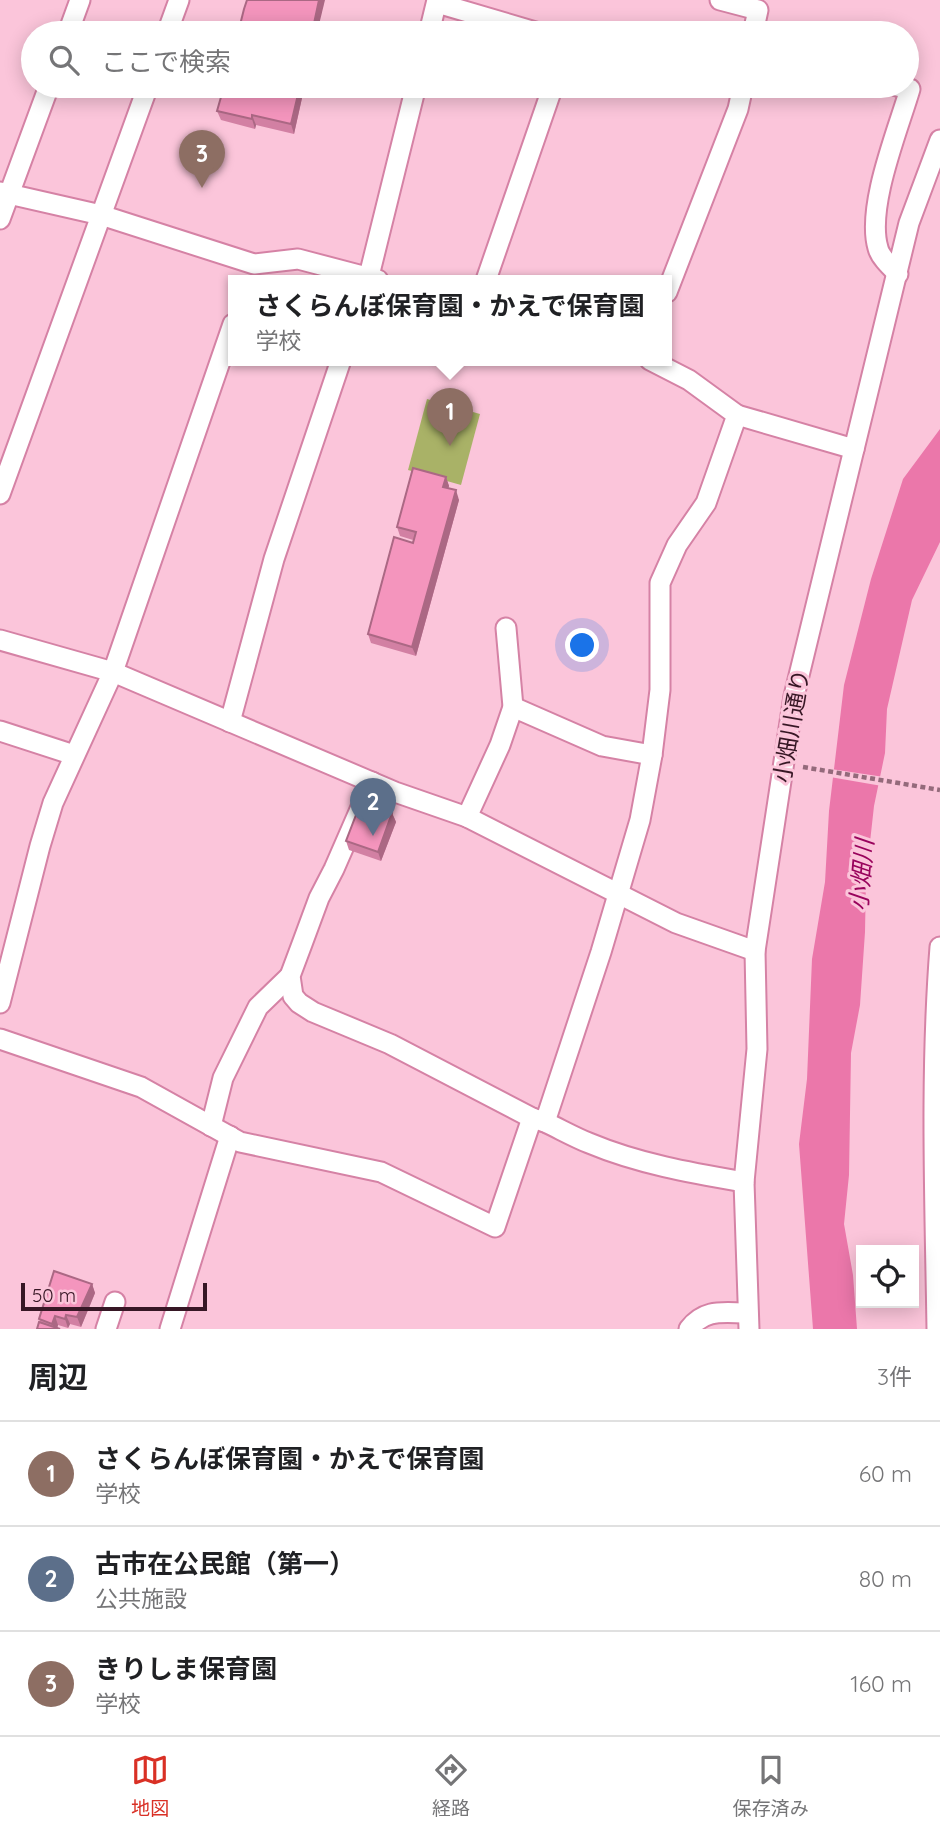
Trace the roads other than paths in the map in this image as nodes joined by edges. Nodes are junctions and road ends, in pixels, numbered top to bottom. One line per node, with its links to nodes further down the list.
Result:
1 (80, 0): 5 (street)
2 (179, 0): 6 (street)
3 (720, 0): 9 (street)
4 (437, 2): 7 (street); 8 (street)
5 (72, 21)
6 (171, 21)
7 (432, 21)
8 (500, 21)
9 (756, 21)
10 (44, 98): 17 (street)
11 (144, 98): 18 (street)
12 (413, 98): 23 (street)
13 (549, 98): 24 (street)
14 (740, 98): 25 (street)
15 (907, 98): 21 (street)
16 (940, 140): 21 (street, 小畑川通り)
17 (5, 193): 18 (street); 19 (street)
18 (101, 215): 20 (street); 31 (street)
19 (0, 219)
20 (251, 272): 22 (street)
21 (898, 274): 30 (street, 小畑川通り)
22 (357, 275)
23 (373, 275)
24 (488, 275)
25 (672, 279)
26 (228, 338): 34 (street)
27 (339, 366): 36 (street)
28 (662, 366): 29 (street)
29 (737, 415): 30 (street); 39 (street)
30 (853, 449): 44 (street, 小畑川通り)
31 (0, 494)
32 (506, 628): 35 (street)
33 (0, 640): 34 (street)
34 (113, 672): 36 (street); 38 (street)
35 (513, 707): 39 (street); 41 (street)
36 (230, 722): 40 (street)
37 (0, 731): 38 (street)
38 (74, 755): 46 (street)
39 (652, 755): 42 (street)
40 (372, 782): 41 (street); 45 (street)
41 (467, 817): 42 (street)
42 (617, 893): 44 (street); 48 (street)
43 (940, 947): 51 (street)
44 (755, 951): 52 (street, 小畑川通り)
45 (290, 975): 48 (street); 49 (street)
46 (0, 1003)
47 (0, 1039): 49 (street)
48 (538, 1120): 50 (street); 52 (street)
49 (211, 1126): 50 (street)
50 (230, 1136): 56 (street)
51 (937, 1161): 58 (street)
52 (744, 1182): 54 (street, 小畑川通り)
53 (115, 1302): 55 (street)
54 (748, 1321): 57 (street)
55 (106, 1329)
56 (170, 1329)
57 (689, 1329)
58 (937, 1329)

